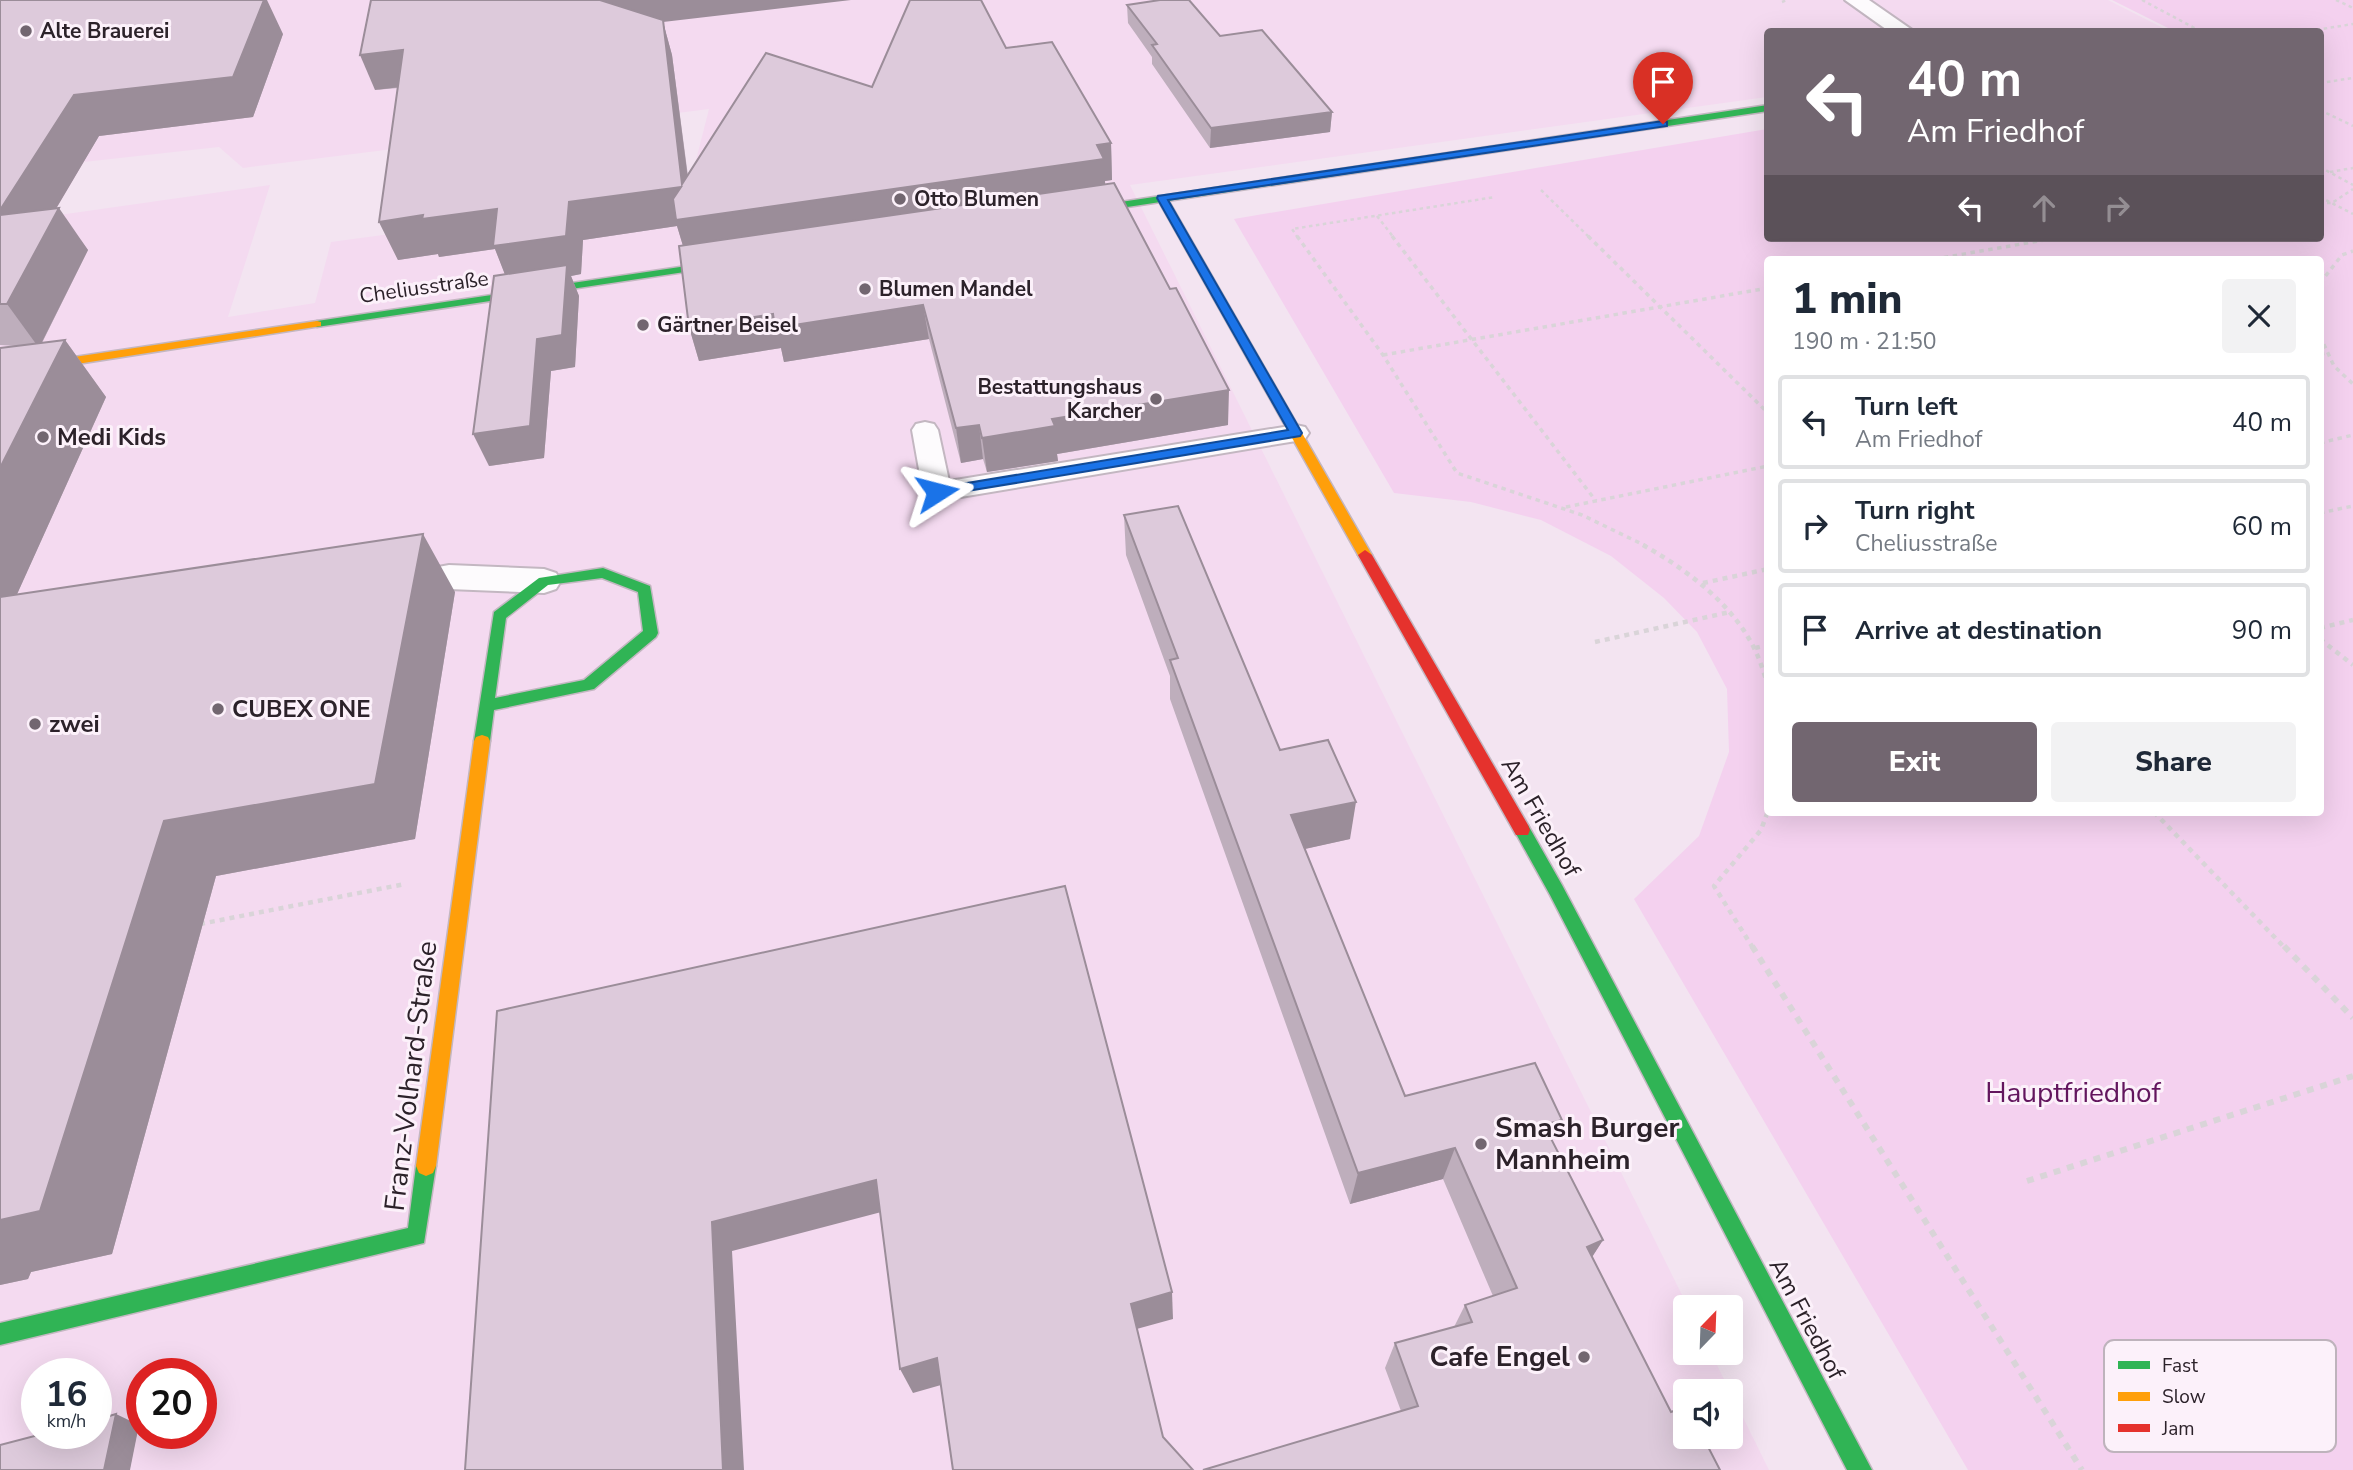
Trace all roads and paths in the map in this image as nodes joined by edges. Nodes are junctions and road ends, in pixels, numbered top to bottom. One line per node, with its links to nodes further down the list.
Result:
1 (1787, 0): 5 (path)
2 (1855, 0): 8 (street)
3 (2141, 0): 9 (path)
4 (2336, 0): 6 (path)
5 (1782, 2)
6 (2353, 8)
7 (2353, 24): 10 (path)
8 (1899, 28)
9 (2194, 28)
10 (2324, 29)
11 (2353, 78): 12 (path)
12 (2324, 82)
13 (1764, 109): 22 (street)
14 (2324, 112): 15 (path)
15 (2353, 126)
16 (2353, 168): 18 (path)
17 (2324, 169): 18 (path)
18 (2330, 172): 19 (path)
19 (2353, 187): 25 (path)
20 (1554, 188): 35 (path)
21 (1500, 197): 27 (path)
22 (1162, 198): 26 (street); 45 (street, Am Friedhof)
23 (2324, 199): 25 (path)
24 (2324, 203): 25 (path)
25 (2332, 203): 28 (path)
26 (1053, 215)
27 (1377, 215): 36 (path); 40 (path)
28 (2353, 215)
29 (2033, 242): 31 (path)
30 (2353, 251): 33 (path)
31 (1952, 256)
32 (753, 260): 41 (street, Cheliusstraße)
33 (2324, 278)
34 (1764, 289): 35 (path)
35 (1660, 307): 36 (path); 43 (path)
36 (1473, 339): 40 (path); 49 (path)
37 (2324, 344): 38 (path)
38 (2328, 353): 39 (path); 42 (path)
39 (2324, 354)
40 (1383, 355): 51 (path)
41 (0, 372)
42 (2353, 384)
43 (1764, 409)
44 (926, 430): 45 (lane)
45 (1296, 433): 75 (street, Am Friedhof)
46 (2353, 435): 47 (path)
47 (2324, 442)
48 (1764, 467): 49 (path)
49 (1595, 501): 51 (path)
50 (2353, 506): 52 (path)
51 (1564, 507): 55 (path)
52 (2324, 512)
53 (1764, 570): 55 (path)
54 (544, 581): 56 (street); 66 (street, Franz-Volhard-Straße); 66 (street)
55 (1702, 583): 57 (path)
56 (367, 590)
57 (1730, 612): 60 (path); 63 (path)
58 (2353, 620): 59 (path)
59 (2324, 627)
60 (1595, 642)
61 (2324, 642): 64 (path)
62 (1764, 646): 63 (path)
63 (1755, 648): 65 (path)
64 (2353, 665)
65 (1764, 674)
66 (486, 706): 69 (street, Franz-Volhard-Straße)
67 (1766, 816): 76 (path)
68 (2158, 816): 71 (path)
69 (464, 873): 70 (path); 74 (street, Franz-Volhard-Straße)
70 (189, 926)
71 (2353, 1018)
72 (2353, 1076): 73 (path)
73 (2027, 1181)
74 (0, 1335)
75 (1860, 1470)
76 (2082, 1470)

